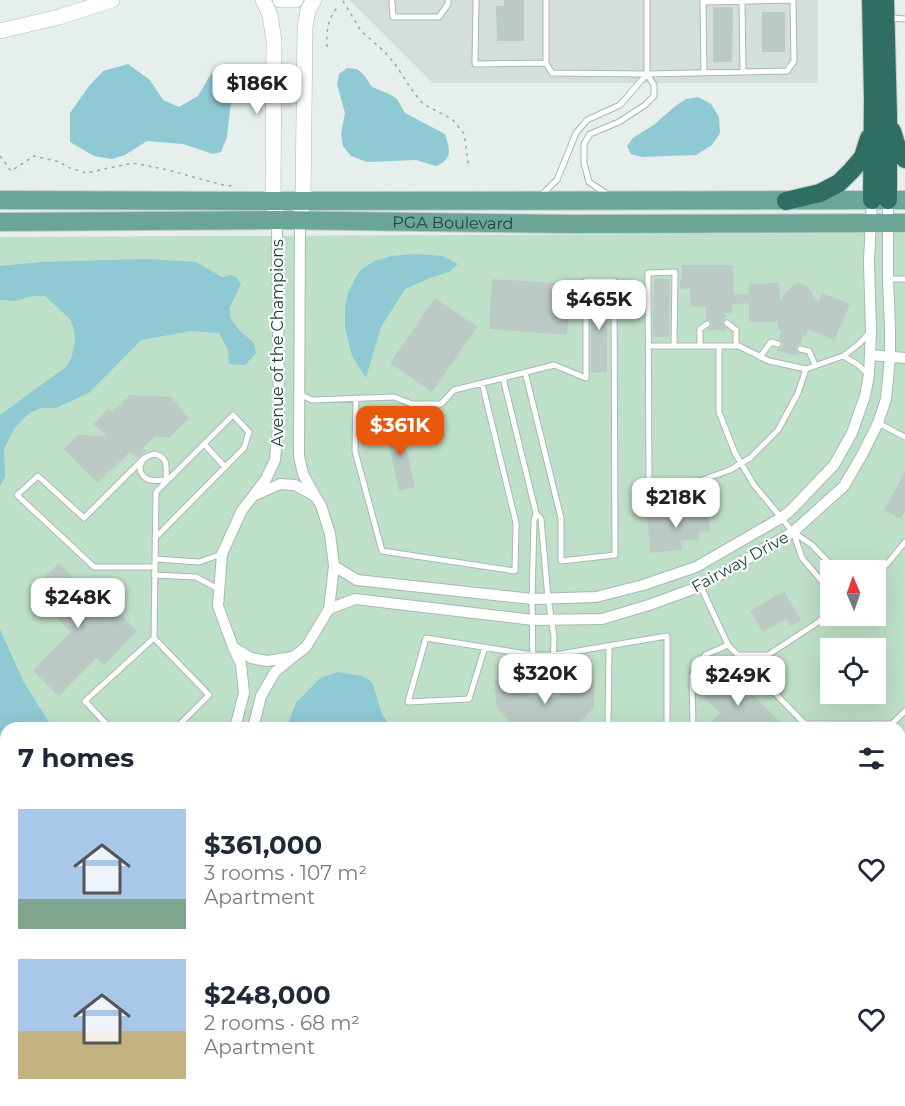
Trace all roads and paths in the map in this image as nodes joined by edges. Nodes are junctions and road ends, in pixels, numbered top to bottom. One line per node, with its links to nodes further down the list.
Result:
1 (112, 0): 18 (street)
2 (263, 0): 34 (street)
3 (280, 0): 4 (street)
4 (296, 0)
5 (314, 0): 35 (street)
6 (448, 0): 14 (lane)
7 (476, 0): 20 (lane)
8 (546, 0): 20 (lane)
9 (647, 0): 23 (lane)
10 (871, 0): 25 (highway)
11 (343, 1): 28 (path)
12 (703, 1): 13 (lane); 22 (lane)
13 (742, 1): 21 (lane); 21 (lane)
14 (392, 2)
15 (339, 5): 19 (path)
16 (885, 9): 17 (lane); 24 (highway)
17 (905, 19)
18 (0, 31)
19 (327, 47)
20 (546, 63): 23 (lane)
21 (743, 72): 22 (lane)
22 (704, 73): 23 (lane)
23 (647, 74): 31 (lane); 32 (lane)
24 (888, 115): 27 (highway); 33 (highway)
25 (872, 131): 33 (highway); 36 (highway)
26 (0, 156): 29 (path)
27 (905, 159)
28 (469, 168)
29 (235, 185)
30 (0, 200): 34 (main road, PGA Boulevard)
31 (535, 200): 32 (main road, PGA Boulevard); 35 (main road, PGA Boulevard)
32 (616, 200): 36 (main road, PGA Boulevard)
33 (889, 200): 36 (main road, PGA Boulevard); 40 (street, Fairway Drive); 40 (street, Fairway Drive)
34 (273, 201): 35 (main road, PGA Boulevard); 37 (street)
35 (303, 201): 38 (street)
36 (786, 201)
37 (277, 220): 38 (main road, PGA Boulevard); 39 (main road, PGA Boulevard); 73 (street, Avenue of the Champions)
38 (300, 220): 40 (main road, PGA Boulevard); 64 (street, Avenue of the Champions)
39 (0, 222)
40 (888, 223): 41 (street, Fairway Drive); 45 (street, Fairway Drive)
41 (888, 279): 42 (lane); 56 (street, Fairway Drive)
42 (905, 279)
43 (727, 323): 51 (lane)
44 (707, 324): 49 (lane)
45 (871, 331): 53 (street, Fairway Drive); 54 (lane)
46 (778, 344): 55 (lane)
47 (648, 346): 48 (lane); 48 (lane); 70 (lane)
48 (674, 346): 49 (lane)
49 (700, 346): 50 (lane)
50 (719, 346): 51 (lane); 70 (lane)
51 (736, 346): 55 (lane)
52 (800, 349): 58 (lane)
53 (870, 355): 56 (street); 61 (street, Fairway Drive)
54 (843, 356): 58 (lane); 61 (lane)
55 (760, 357): 59 (lane)
56 (890, 357): 57 (street); 66 (street, Fairway Drive)
57 (905, 358)
58 (815, 365): 59 (lane)
59 (806, 369): 70 (lane)
60 (525, 372): 60 (lane); 62 (lane)
61 (869, 375): 76 (street, Fairway Drive)
62 (503, 378): 63 (lane); 75 (lane)
63 (482, 383): 65 (lane); 65 (lane)
64 (298, 393): 65 (lane); 74 (street, Avenue of the Champions)
65 (356, 398)
66 (878, 423): 67 (lane); 77 (street, Fairway Drive)
67 (905, 437)
68 (204, 444): 71 (lane); 71 (lane); 72 (lane)
69 (144, 458): 72 (lane); 72 (lane); 85 (lane)
70 (741, 463): 76 (lane)
71 (225, 467): 78 (lane)
72 (167, 481): 78 (lane)
73 (253, 495): 74 (street); 80 (street)
74 (315, 496): 84 (street)
75 (536, 513): 90 (lane); 91 (lane)
76 (781, 518): 77 (lane); 90 (street, Fairway Drive)
77 (793, 532): 82 (lane); 87 (lane); 88 (street, Fairway Drive)
78 (155, 538): 81 (lane)
79 (905, 542): 83 (lane)
80 (222, 554): 81 (lane); 89 (street)
81 (154, 559): 85 (lane)
82 (826, 560)
83 (886, 565)
84 (334, 566): 91 (street, Fairway Drive); 92 (street)
85 (154, 567): 86 (lane)
86 (154, 575): 89 (lane); 96 (lane)
87 (820, 579)
88 (701, 586): 94 (street, Fairway Drive); 97 (lane)
89 (219, 590): 99 (street)
90 (548, 598): 91 (street, Fairway Drive); 94 (lane)
91 (532, 599): 93 (lane)
92 (329, 609): 93 (street, Fairway Drive); 104 (street)
93 (533, 620): 94 (street, Fairway Drive); 101 (lane)
94 (551, 620): 102 (lane)
95 (820, 620): 103 (lane)
96 (154, 638): 106 (lane); 107 (lane)
97 (728, 645): 103 (lane); 112 (lane)
98 (609, 646): 102 (lane); 110 (lane); 111 (lane)
99 (233, 647): 104 (street); 108 (street)
100 (485, 647): 100 (lane); 101 (lane)
101 (533, 655): 102 (lane); 102 (lane)
102 (554, 655)
103 (738, 656): 113 (lane)
104 (293, 657): 109 (street)
105 (905, 711): 114 (lane)
106 (104, 722)
107 (182, 722)
108 (236, 722)
109 (254, 722)
110 (609, 722)
111 (667, 722)
112 (693, 722)
113 (804, 722)
114 (894, 722)

